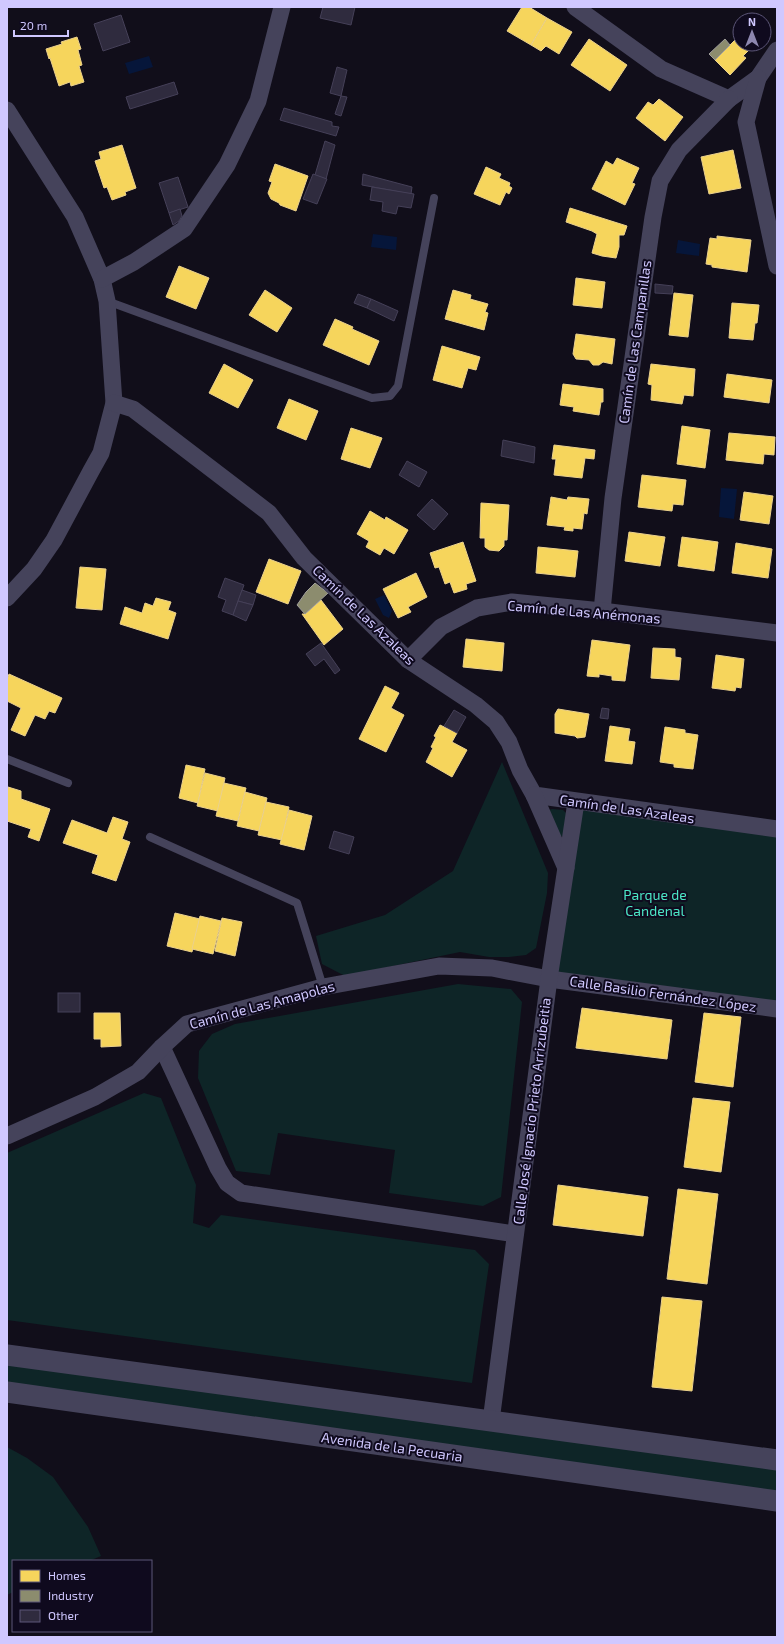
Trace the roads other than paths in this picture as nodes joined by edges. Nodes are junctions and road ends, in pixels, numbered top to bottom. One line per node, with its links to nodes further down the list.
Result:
1 (282, 7): 9 (street)
2 (575, 7): 5 (street)
3 (777, 50): 4 (street)
4 (758, 78): 5 (street, Camín de Las Campanillas); 8 (street)
5 (729, 99): 13 (street, Camín de Las Campanillas)
6 (7, 110): 9 (street)
7 (434, 198): 10 (lane)
8 (777, 266)
9 (102, 279): 10 (street)
10 (107, 301): 11 (street)
11 (114, 403): 12 (street); 15 (street, Camín de Las Azaleas)
12 (7, 598)
13 (602, 611): 14 (street, Camín de Las Anémonas); 15 (street, Camín de Las Anémonas)
14 (777, 633)
15 (408, 660): 18 (street, Camín de Las Azaleas)
16 (7, 759): 17 (lane)
17 (68, 783)
18 (534, 796): 19 (street, Camín de Las Azaleas); 22 (street)
19 (576, 802): 20 (street, Camín de Las Azaleas); 22 (street, Calle José Ignacio Prieto Arrizubeitia)
20 (777, 829)
21 (150, 837): 24 (lane)
22 (566, 868): 23 (street, Calle José Ignacio Prieto Arrizubeitia)
23 (549, 979): 24 (street, Camín de Las Amapolas); 25 (street, Calle Basilio Fernández López); 28 (street, Calle José Ignacio Prieto Arrizubeitia)
24 (323, 987): 26 (street, Camín de Las Amapolas)
25 (777, 1009)
26 (162, 1047): 27 (street, Camín de Las Amapolas); 28 (street)
27 (7, 1136)
28 (516, 1234): 31 (street, Calle José Ignacio Prieto Arrizubeitia)
29 (7, 1355): 31 (street)
30 (7, 1392): 33 (street, Avenida de la Pecuaria)
31 (491, 1421): 32 (street)
32 (777, 1460)
33 (777, 1501)

